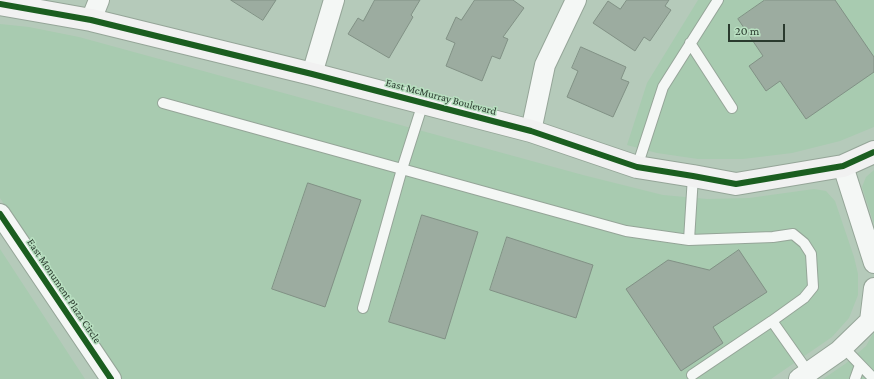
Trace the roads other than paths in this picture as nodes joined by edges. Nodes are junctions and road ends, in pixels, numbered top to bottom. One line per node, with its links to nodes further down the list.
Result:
1 (99, 0): 6 (street)
2 (334, 0): 8 (street)
3 (576, 0): 12 (street)
4 (718, 0): 7 (lane)
5 (0, 4): 6 (street, East McMurray Boulevard)
6 (92, 20): 8 (street, East McMurray Boulevard)
7 (690, 43): 11 (lane); 15 (lane)
8 (312, 74): 10 (street, East McMurray Boulevard)
9 (163, 103): 16 (lane)
10 (423, 103): 12 (street, East McMurray Boulevard); 16 (lane)
11 (732, 108)
12 (531, 131): 15 (street, East McMurray Boulevard)
13 (874, 152): 14 (street, East McMurray Boulevard)
14 (843, 166): 17 (street, East McMurray Boulevard); 20 (street)
15 (637, 167): 17 (street, East McMurray Boulevard)
16 (402, 169): 19 (lane); 22 (lane)
17 (694, 176): 19 (lane)
18 (0, 214): 29 (street, East Monument Plaza Circle)
19 (689, 240): 23 (lane)
20 (874, 263)
21 (874, 288): 24 (street)
22 (363, 308)
23 (772, 321): 27 (lane); 28 (lane)
24 (872, 322): 25 (street)
25 (843, 347): 26 (lane); 28 (street)
26 (860, 365): 30 (lane); 31 (lane)
27 (692, 375)
28 (803, 376)
29 (111, 379)
30 (855, 379)
31 (874, 379)

